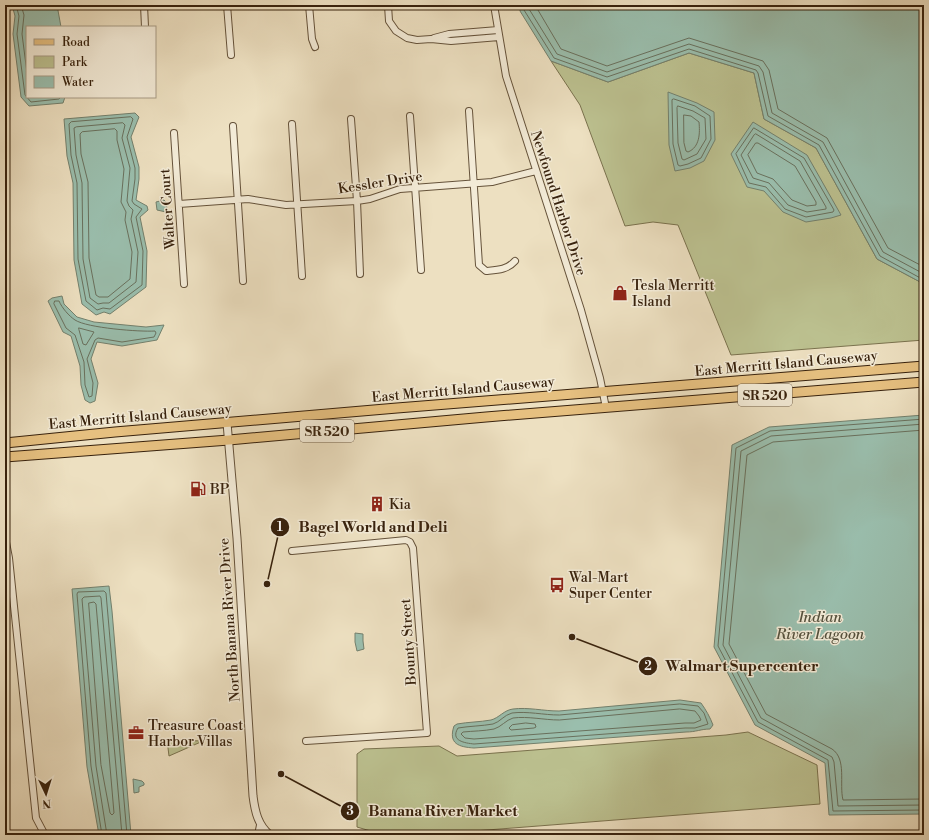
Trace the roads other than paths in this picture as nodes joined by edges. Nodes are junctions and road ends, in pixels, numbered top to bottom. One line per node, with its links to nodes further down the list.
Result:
1 (144, 5): 6 (street)
2 (227, 5): 11 (street)
3 (309, 5): 10 (street)
4 (388, 5): 9 (street)
5 (494, 5): 7 (street, Newfound Harbor Drive)
6 (145, 26)
7 (498, 30): 8 (street, Newfound Harbor Drive); 9 (street)
8 (499, 38): 9 (street); 18 (street, Newfound Harbor Drive)
9 (431, 39)
10 (315, 47)
11 (230, 55)
12 (469, 111): 19 (street)
13 (410, 116): 20 (street)
14 (351, 119): 22 (street)
15 (292, 124): 24 (street)
16 (233, 126): 21 (street)
17 (174, 133): 23 (street, Walter Court)
18 (536, 171): 19 (street, Kessler Drive); 33 (street, Newfound Harbor Drive)
19 (474, 183): 20 (street, Kessler Drive); 25 (street)
20 (415, 187): 22 (street, Kessler Drive); 26 (street)
21 (238, 200): 23 (street, Kessler Drive); 24 (street, Kessler Drive); 29 (street)
22 (357, 201): 24 (street, Kessler Drive); 27 (street)
23 (179, 204): 30 (street, Walter Court)
24 (297, 205): 28 (street)
25 (514, 261)
26 (421, 270)
27 (360, 274)
28 (302, 276)
29 (243, 281)
30 (184, 284)
31 (924, 366): 33 (main road, East Merritt Island Causeway / SR 520)
32 (924, 382): 34 (main road, SR 520)
33 (603, 392): 34 (street, Newfound Harbor Drive); 35 (main road, East Merritt Island Causeway / SR 520)
34 (606, 408): 36 (main road, SR 520)
35 (227, 423): 36 (street, North Banana River Drive); 37 (main road, East Merritt Island Causeway / SR 520)
36 (228, 440): 38 (main road, SR 520); 42 (street, North Banana River Drive)
37 (5, 443)
38 (5, 457)
39 (5, 537): 43 (street)
40 (292, 550): 41 (street, Bounty Street)
41 (306, 741)
42 (260, 825): 44 (street); 45 (street, North Banana River Drive)
43 (45, 835)
44 (258, 835)
45 (270, 835)

